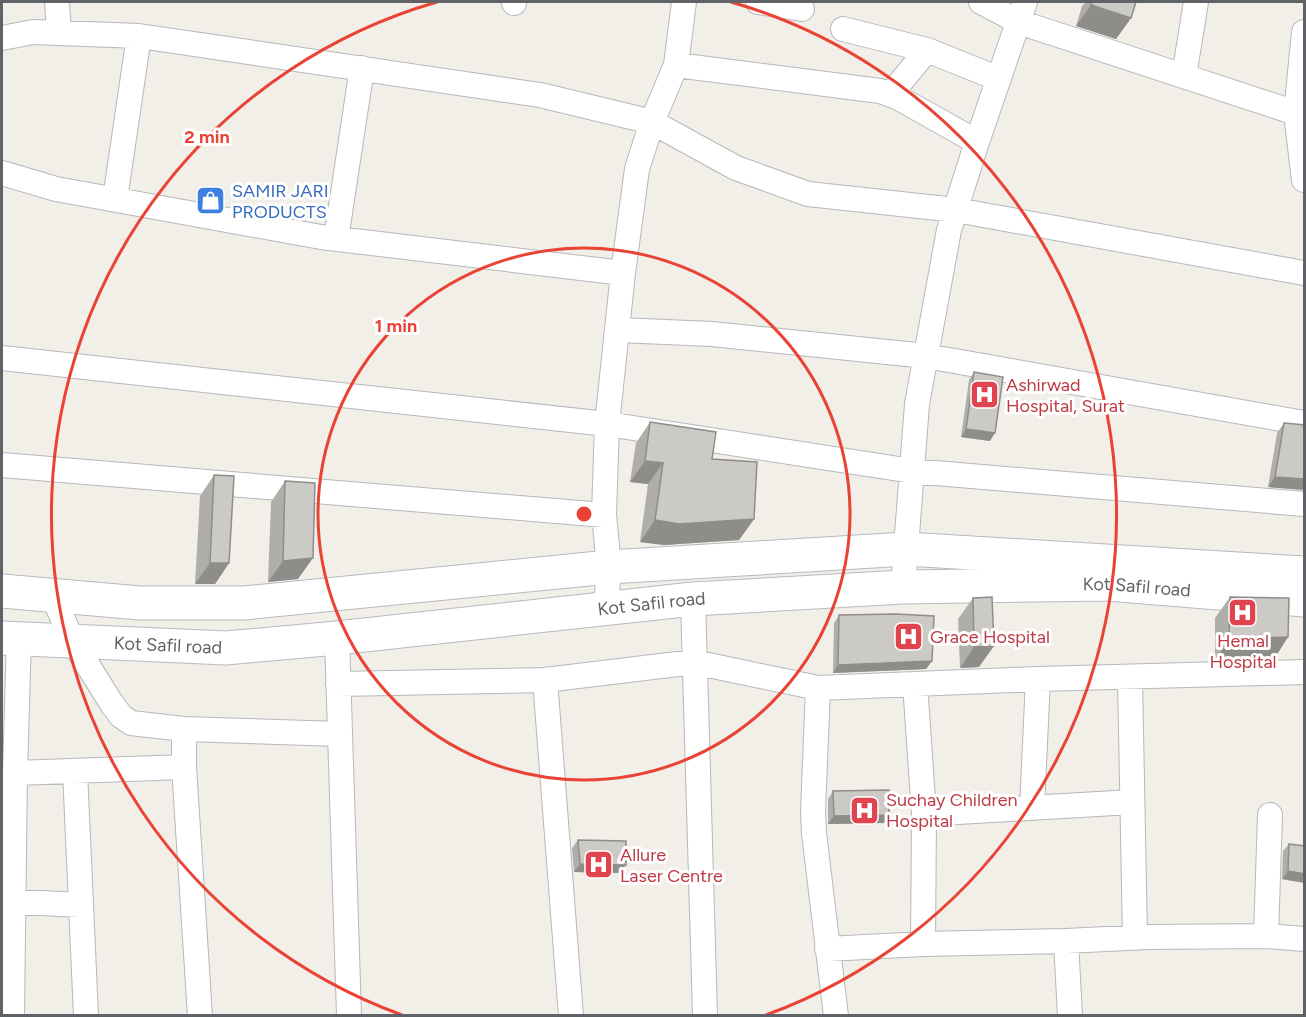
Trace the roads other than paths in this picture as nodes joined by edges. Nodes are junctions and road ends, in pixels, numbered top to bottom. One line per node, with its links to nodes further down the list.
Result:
1 (57, 2): 9 (street)
2 (684, 2): 14 (street)
3 (758, 2): 6 (street)
4 (981, 2): 7 (street)
5 (1196, 2): 16 (street)
6 (802, 9)
7 (1022, 12): 16 (street); 17 (street)
8 (843, 29): 13 (street)
9 (59, 33): 11 (street); 12 (street)
10 (1304, 33): 19 (street)
11 (139, 36): 15 (street); 24 (street)
12 (2, 38)
13 (927, 50): 17 (street); 18 (street)
14 (676, 65): 18 (street); 20 (street)
15 (362, 68): 20 (street); 26 (street)
16 (1184, 76): 19 (street)
17 (999, 79): 21 (street)
18 (890, 95): 21 (street)
19 (1296, 113): 23 (street)
20 (652, 122): 25 (street); 27 (street)
21 (977, 142): 25 (street)
22 (2, 173): 24 (street)
23 (1305, 180)
24 (116, 200): 26 (street)
25 (956, 210): 28 (street); 30 (street)
26 (336, 239): 27 (street)
27 (624, 273): 29 (street)
28 (1305, 273)
29 (618, 330): 30 (street); 32 (street)
30 (926, 356): 33 (street); 35 (street)
31 (2, 358): 32 (street)
32 (607, 423): 35 (street); 37 (street)
33 (1305, 423)
34 (2, 465): 37 (street)
35 (912, 471): 36 (street); 38 (street)
36 (1305, 504)
37 (604, 515): 39 (street)
38 (906, 549): 39 (main road, Kot Safil road); 40 (main road, Kot Safil road); 41 (street)
39 (609, 567): 43 (main road, Kot Safil road); 46 (street)
40 (1305, 573)
41 (903, 587): 44 (main road, Kot Safil road); 45 (main road, Kot Safil road)
42 (2, 591): 43 (main road, Kot Safil road)
43 (53, 596): 49 (street)
44 (693, 599): 46 (main road, Kot Safil road); 50 (street)
45 (1305, 600)
46 (606, 607): 48 (main road, Kot Safil road)
47 (10, 638): 49 (main road, Kot Safil road); 62 (street)
48 (337, 638): 49 (main road, Kot Safil road); 55 (street)
49 (72, 640): 58 (street)
50 (694, 662): 54 (street); 57 (street); 80 (street)
51 (1305, 672): 52 (street)
52 (1130, 678): 53 (street); 63 (street)
53 (1038, 679): 56 (street); 64 (street)
54 (545, 680): 55 (street); 79 (street)
55 (338, 684): 59 (street)
56 (915, 684): 57 (street); 65 (street)
57 (818, 688): 74 (street)
58 (184, 729): 59 (street); 60 (street)
59 (340, 735): 78 (street)
60 (183, 768): 61 (street); 77 (street)
61 (75, 771): 62 (street); 68 (street)
62 (15, 773): 67 (street)
63 (1132, 802): 64 (street); 70 (street)
64 (1032, 808): 65 (street)
65 (924, 814): 73 (street)
66 (1270, 815): 69 (street)
67 (8, 901): 68 (street); 75 (street)
68 (80, 905): 76 (street)
69 (1266, 936): 70 (street); 71 (street)
70 (1135, 938): 72 (street)
71 (1305, 939)
72 (1066, 941): 73 (street); 82 (street)
73 (923, 944): 74 (street)
74 (827, 949): 81 (street)
75 (12, 1016)
76 (86, 1016)
77 (200, 1016)
78 (349, 1016)
79 (571, 1016)
80 (705, 1016)
81 (836, 1016)
82 (1070, 1016)

